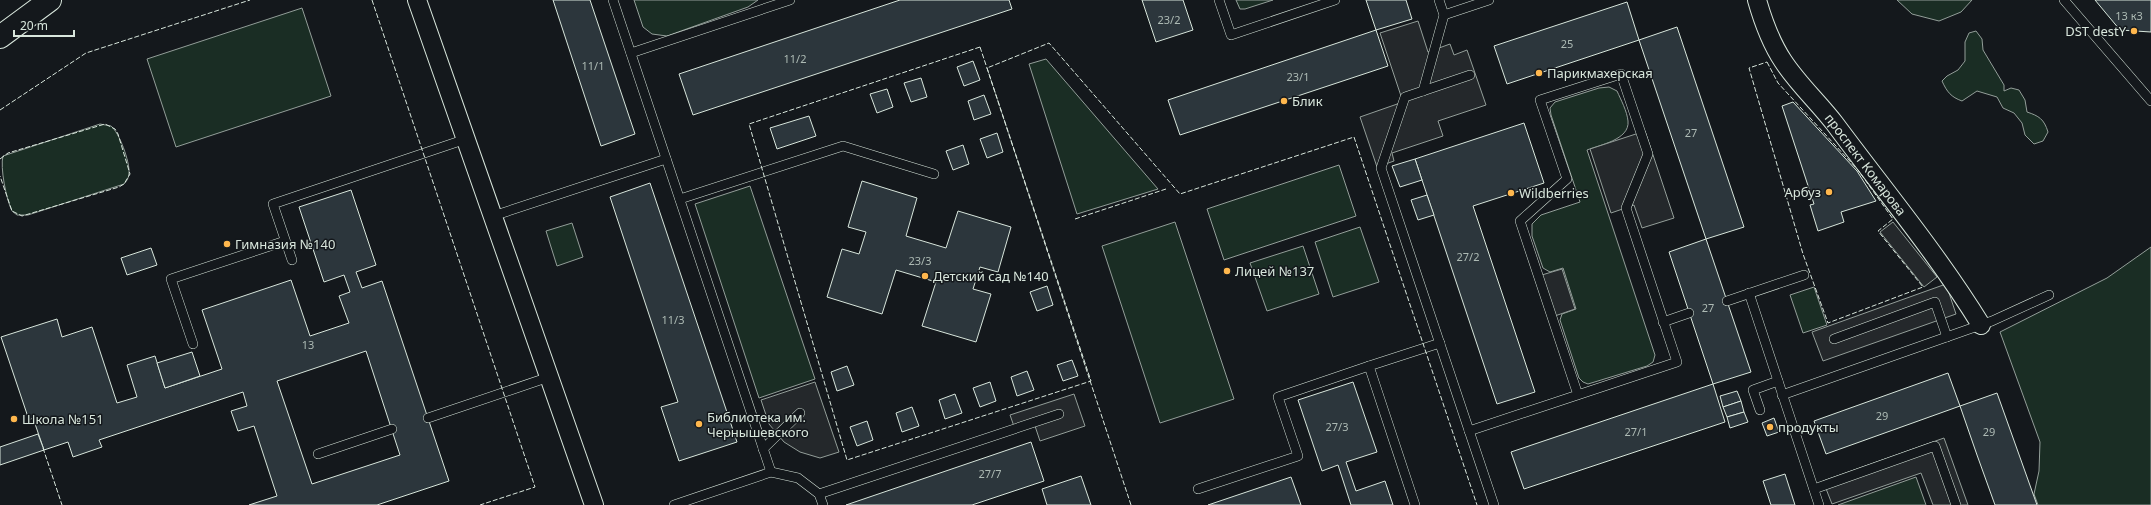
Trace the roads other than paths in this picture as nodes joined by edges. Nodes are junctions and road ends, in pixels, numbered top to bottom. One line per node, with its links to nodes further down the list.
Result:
1 (50, 0): 12 (main road)
2 (417, 0): 17 (street)
3 (613, 0): 13 (lane)
4 (790, 0): 13 (lane)
5 (1219, 0): 6 (lane)
6 (1335, 0)
7 (1439, 0): 11 (lane)
8 (1488, 0): 11 (lane)
9 (1757, 0): 30 (street, проспект Комарова)
10 (2064, 0): 16 (lane)
11 (1444, 15): 15 (lane)
12 (0, 36)
13 (631, 53): 18 (lane)
14 (1470, 75): 15 (lane)
15 (1424, 91): 33 (lane)
16 (2151, 101)
17 (466, 139): 21 (street); 22 (lane)
18 (666, 159): 20 (lane); 21 (lane)
19 (934, 174): 20 (lane)
20 (680, 199): 46 (lane)
21 (493, 216): 36 (street)
22 (285, 241): 23 (lane); 34 (lane)
23 (292, 260)
24 (1804, 275): 25 (lane)
25 (1749, 293): 27 (lane); 37 (lane)
26 (2049, 295): 30 (lane)
27 (1727, 301)
28 (1689, 313): 29 (lane)
29 (1663, 322): 38 (lane); 38 (lane)
30 (1981, 325): 31 (lane)
31 (1947, 337): 32 (lane); 39 (lane)
32 (1834, 339)
33 (1440, 343): 35 (lane); 45 (lane)
34 (193, 344)
35 (1369, 366): 49 (lane); 55 (lane)
36 (549, 377): 43 (lane); 52 (street)
37 (1778, 381): 39 (lane); 40 (lane)
38 (1578, 395): 45 (lane)
39 (1782, 395): 50 (lane)
40 (1760, 410)
41 (800, 414): 46 (lane)
42 (1059, 414): 51 (lane)
43 (428, 418)
44 (392, 429): 47 (lane)
45 (1469, 431): 56 (lane)
46 (763, 449): 48 (lane)
47 (318, 454)
48 (771, 472): 51 (lane); 53 (lane)
49 (1198, 489)
50 (1814, 489): 57 (lane); 58 (lane)
51 (819, 494): 54 (lane)
52 (594, 505)
53 (674, 505)
54 (823, 505)
55 (1415, 505)
56 (1494, 505)
57 (1819, 505)
58 (1956, 505)

